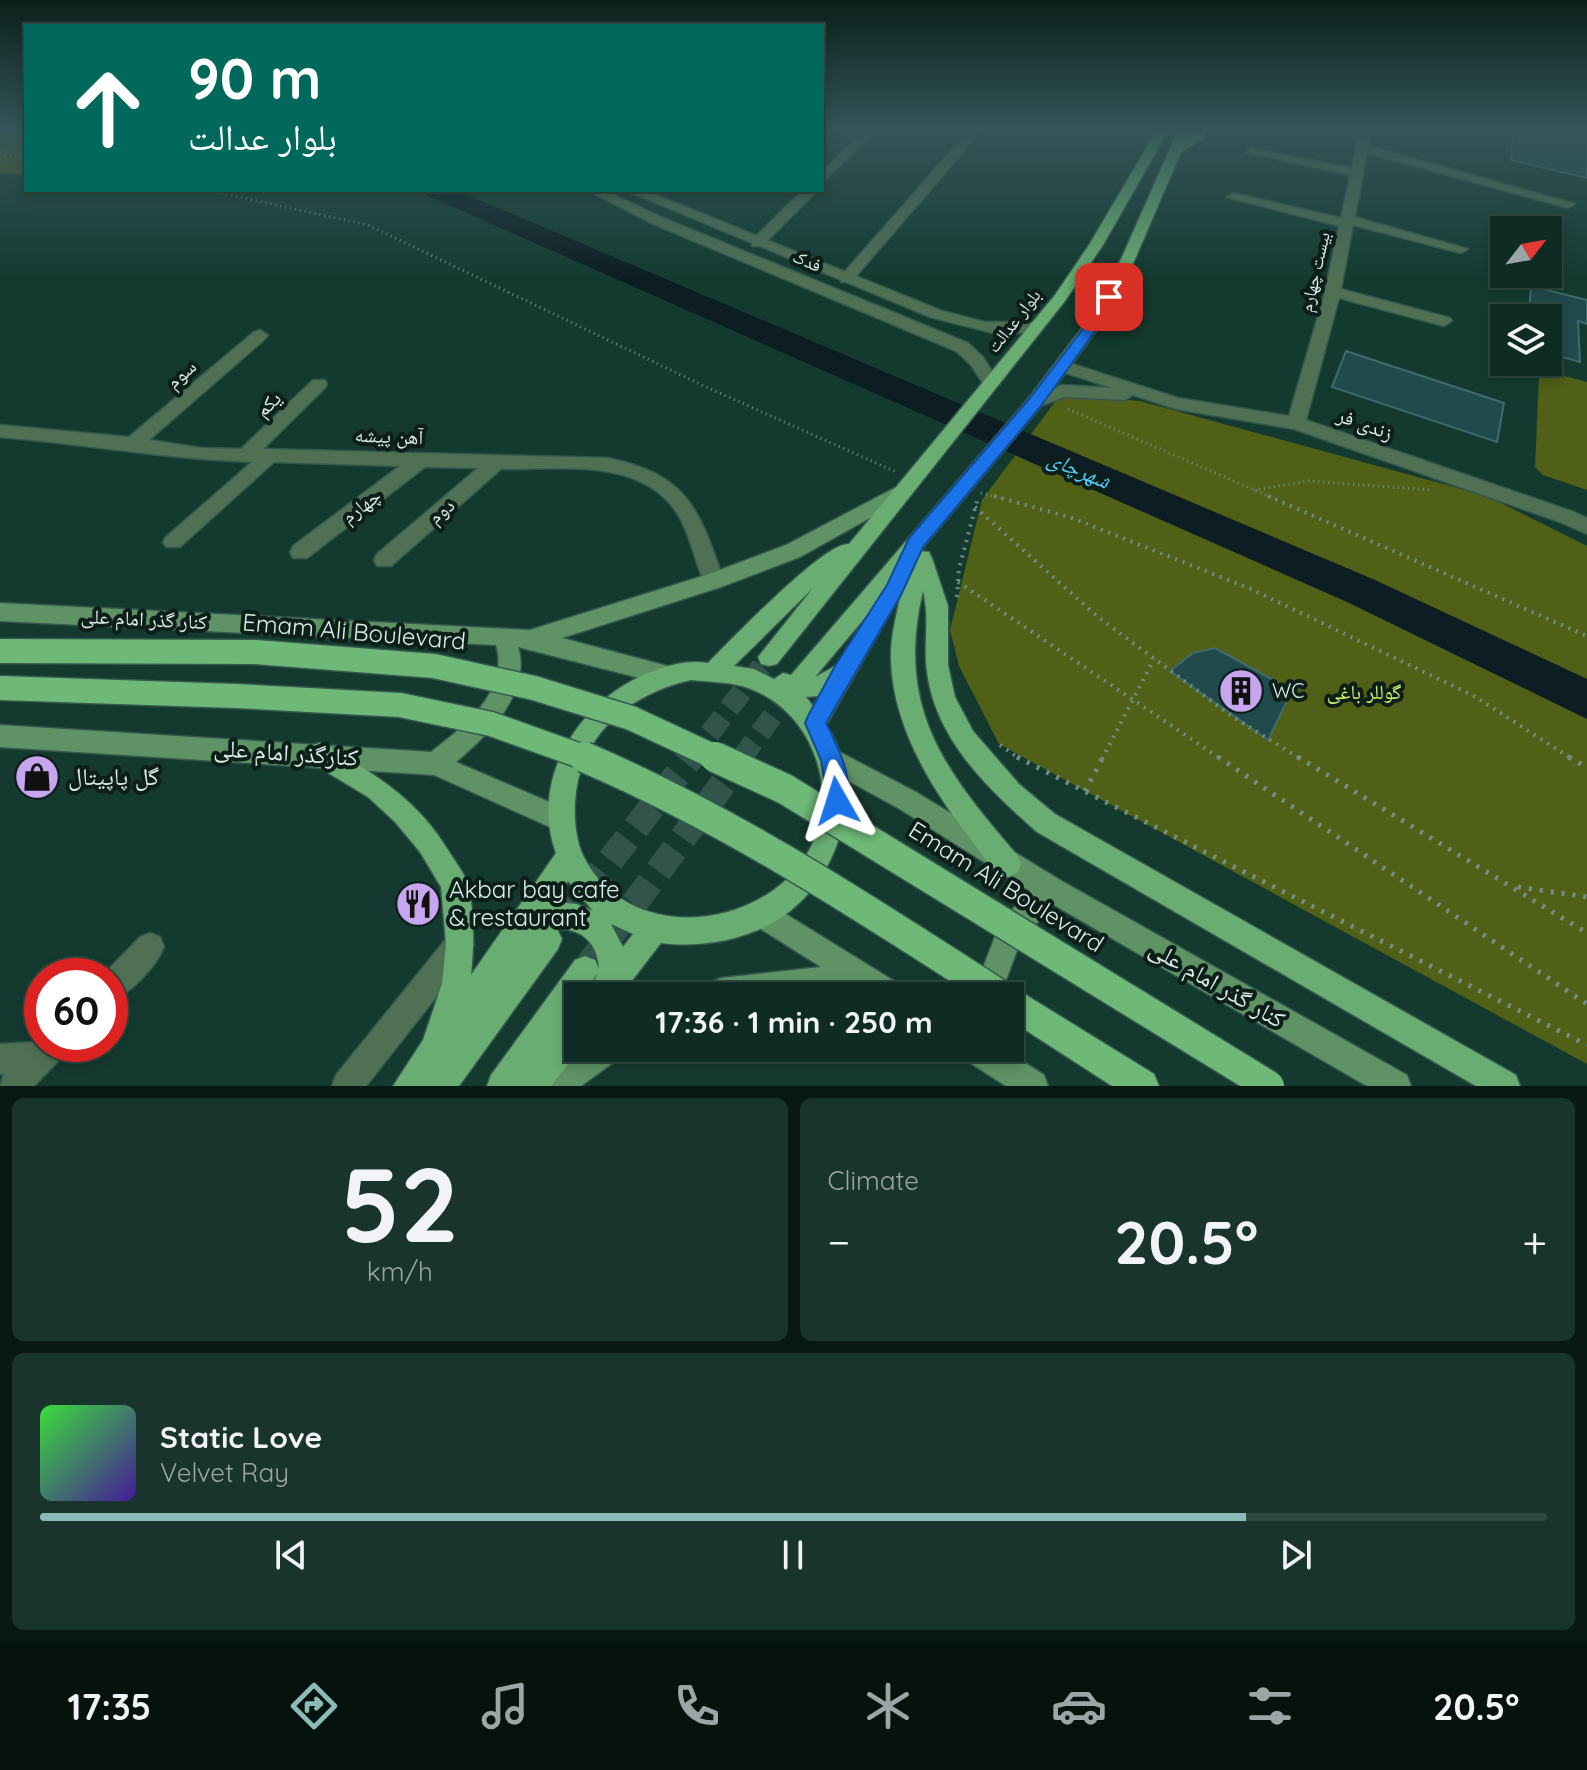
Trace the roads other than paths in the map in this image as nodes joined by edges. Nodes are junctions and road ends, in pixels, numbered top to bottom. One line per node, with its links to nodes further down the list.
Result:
1 (934, 179): 15 (street)
2 (1135, 179): 18 (main road, بلوار عدالت)
3 (1161, 179): 20 (main road)
4 (1356, 179): 11 (street, بیست چهارم)
5 (1475, 179): 10 (street)
6 (598, 192): 14 (street, فدک)
7 (637, 192): 12 (street, فدک)
8 (809, 192): 12 (street)
9 (1233, 197): 11 (street)
10 (1568, 204)
11 (1347, 222): 13 (street); 16 (street, بیست چهارم)
12 (757, 243): 14 (street); 15 (street, فدک)
13 (1461, 249)
14 (742, 256): 22 (street, فدک)
15 (846, 279): 18 (street, فدک)
16 (1333, 292): 17 (street); 25 (street, بیست چهارم)
17 (1444, 321)
18 (1036, 327): 22 (main road, بلوار عدالت)
19 (260, 335): 27 (street, سوم)
20 (1063, 366): 23 (main road); 24 (street, زندی فر)
21 (319, 384): 28 (street, یکم)
22 (992, 384): 32 (main road, بلوار عدالت)
23 (1035, 402): 24 (street); 36 (main road)
24 (1176, 403): 25 (street, زندی فر)
25 (1296, 423): 34 (street, زندی فر)
26 (0, 431): 27 (street, آهن پیشه)
27 (131, 446): 28 (street, آهن پیشه)
28 (247, 454): 29 (street, آهن پیشه)
29 (271, 455): 30 (street, آهن پیشه); 35 (street)
30 (422, 459): 31 (street, آهن پیشه); 37 (street, چهارم)
31 (498, 461): 38 (street, دوم); 39 (street, آهن پیشه)
32 (909, 484): 33 (main road, بلوار عدالت); 39 (main road)
33 (876, 525): 41 (main road); 45 (main road)
34 (1587, 527)
35 (173, 542)
36 (919, 551): 47 (main road); 49 (main road); 58 (main road); 91 (main road)
37 (300, 552)
38 (384, 560)
39 (714, 581): 43 (main road)
40 (0, 612): 42 (main road, کنار گذر امام علی)
41 (765, 621): 46 (main road); 47 (main road)
42 (504, 636): 43 (main road, کنار گذر امام علی); 55 (main road)
43 (529, 639): 48 (main road, کنار گذر امام علی)
44 (0, 651): 89 (highway, Emam Ali Boulevard, bridge)
45 (769, 657)
46 (715, 670): 48 (main road); 51 (main road)
47 (843, 672): 51 (main road)
48 (667, 675): 56 (main road)
49 (801, 677)
50 (0, 688): 70 (highway, bridge)
51 (815, 723): 54 (main road)
52 (0, 736): 53 (main road, کنارگذر امام علی)
53 (319, 754): 55 (main road, کنارگذر امام علی); 63 (main road)
54 (832, 759): 58 (main road, کنار گذر امام علی); 60 (main road)
55 (435, 764): 56 (main road, کنارگذر امام علی)
56 (561, 820): 57 (main road)
57 (569, 857): 61 (main road); 62 (main road)
58 (1008, 864): 59 (main road, کنار گذر امام علی)
59 (1051, 889): 71 (main road); 90 (main road, کنار گذر امام علی)
60 (763, 914): 61 (main road); 69 (main road)
61 (655, 929): 68 (main road)
62 (537, 931): 67 (main road); 74 (main road); 83 (main road)
63 (460, 944): 74 (main road); 81 (street)
64 (150, 947): 65 (street)
65 (128, 970)
66 (585, 970): 84 (main road)
67 (610, 982)
68 (613, 982)
69 (870, 982)
70 (979, 982)
71 (991, 982)
72 (1024, 1010): 88 (highway)
73 (564, 1045): 85 (main road)
74 (435, 1049): 82 (main road)
75 (24, 1055): 76 (street)
76 (0, 1059)
77 (37, 1062): 80 (street)
78 (588, 1062): 86 (main road)
79 (1006, 1062): 87 (main road)
80 (13, 1086)
81 (347, 1086)
82 (408, 1086)
83 (440, 1086)
84 (502, 1086)
85 (532, 1086)
86 (556, 1086)
87 (1033, 1086)
88 (1142, 1086)
89 (1269, 1086)
90 (1396, 1086)
91 (1505, 1086)

